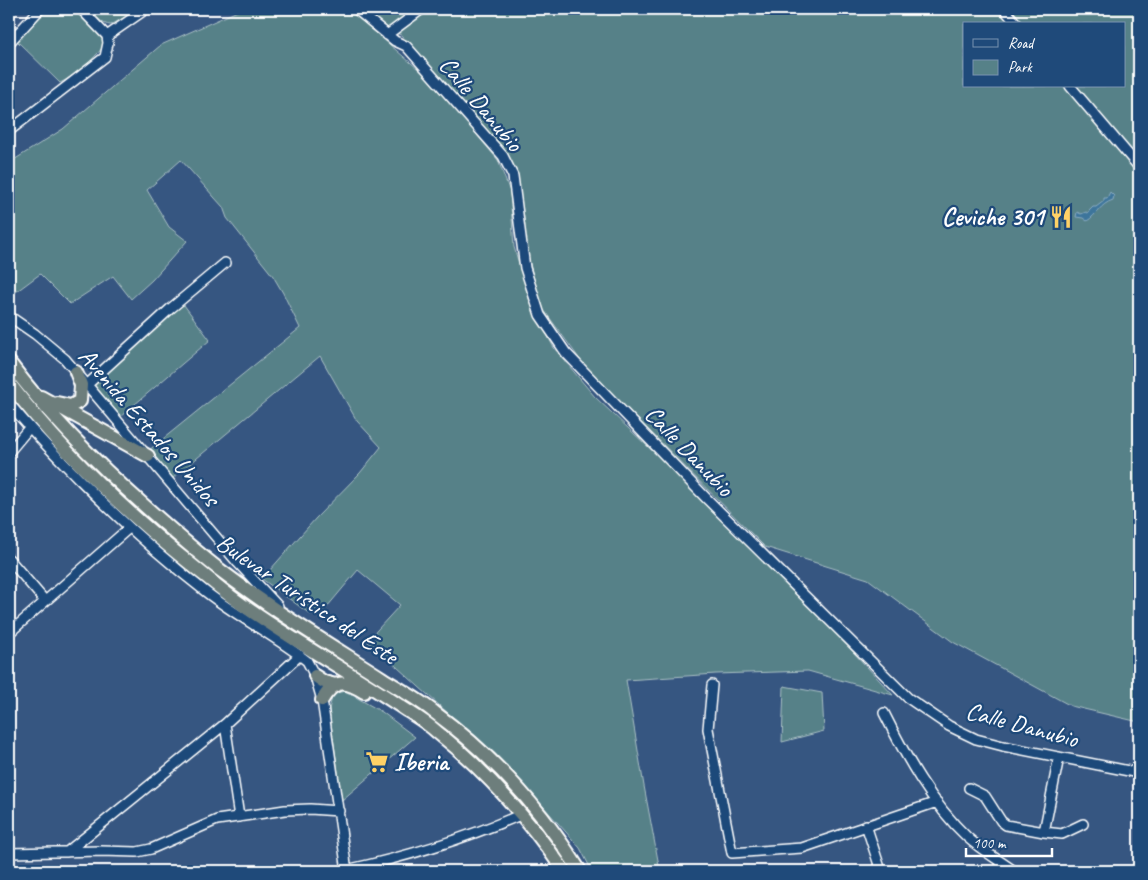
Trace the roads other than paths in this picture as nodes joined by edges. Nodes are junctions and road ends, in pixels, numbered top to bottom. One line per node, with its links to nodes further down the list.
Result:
1 (40, 9): 10 (street)
2 (81, 9): 9 (street)
3 (146, 9): 9 (street)
4 (356, 9): 8 (street, Calle Danubio)
5 (422, 9): 8 (street)
6 (1004, 9): 7 (street)
7 (1015, 22)
8 (387, 35): 38 (street, Calle Danubio)
9 (107, 36): 12 (street)
10 (9, 42)
11 (1072, 88): 13 (street)
12 (9, 131)
13 (1139, 167)
14 (225, 263): 19 (street)
15 (9, 316): 17 (street, Avenida Estados Unidos)
16 (9, 362): 20 (highway, Bulevar Turístico del Este)
17 (76, 372): 19 (street, Avenida Estados Unidos); 22 (highway)
18 (9, 383): 40 (highway, Bulevar Turístico del Este)
19 (88, 384): 25 (street, Avenida Estados Unidos)
20 (31, 392): 22 (highway); 29 (highway, Bulevar Turístico del Este)
21 (9, 402): 23 (street)
22 (52, 402): 25 (highway)
23 (29, 428): 24 (street); 26 (street)
24 (9, 452)
25 (148, 456): 29 (street, Avenida Estados Unidos)
26 (129, 528): 28 (street); 31 (street)
27 (9, 559): 28 (street)
28 (45, 601): 30 (street)
29 (290, 619): 53 (highway, Bulevar Turístico del Este)
30 (9, 633)
31 (300, 655): 32 (street); 37 (street)
32 (315, 676): 33 (highway); 35 (street)
33 (336, 685): 35 (highway); 40 (highway)
34 (712, 685): 47 (street)
35 (322, 700): 43 (street)
36 (884, 713): 42 (street)
37 (225, 724): 45 (street); 50 (street)
38 (1059, 757): 39 (street, Calle Danubio); 48 (street)
39 (1139, 773)
40 (497, 787): 44 (highway, Bulevar Turístico del Este)
41 (969, 788): 48 (street)
42 (937, 802): 47 (street); 55 (street)
43 (339, 811): 45 (street); 51 (street)
44 (520, 815): 51 (street); 52 (highway, Bulevar Turístico del Este)
45 (239, 817): 50 (street)
46 (1083, 824): 48 (street)
47 (866, 825): 54 (street)
48 (1044, 832)
49 (9, 852): 50 (street)
50 (67, 852)
51 (347, 871)
52 (564, 871)
53 (580, 871)
54 (881, 871)
55 (1014, 871)

